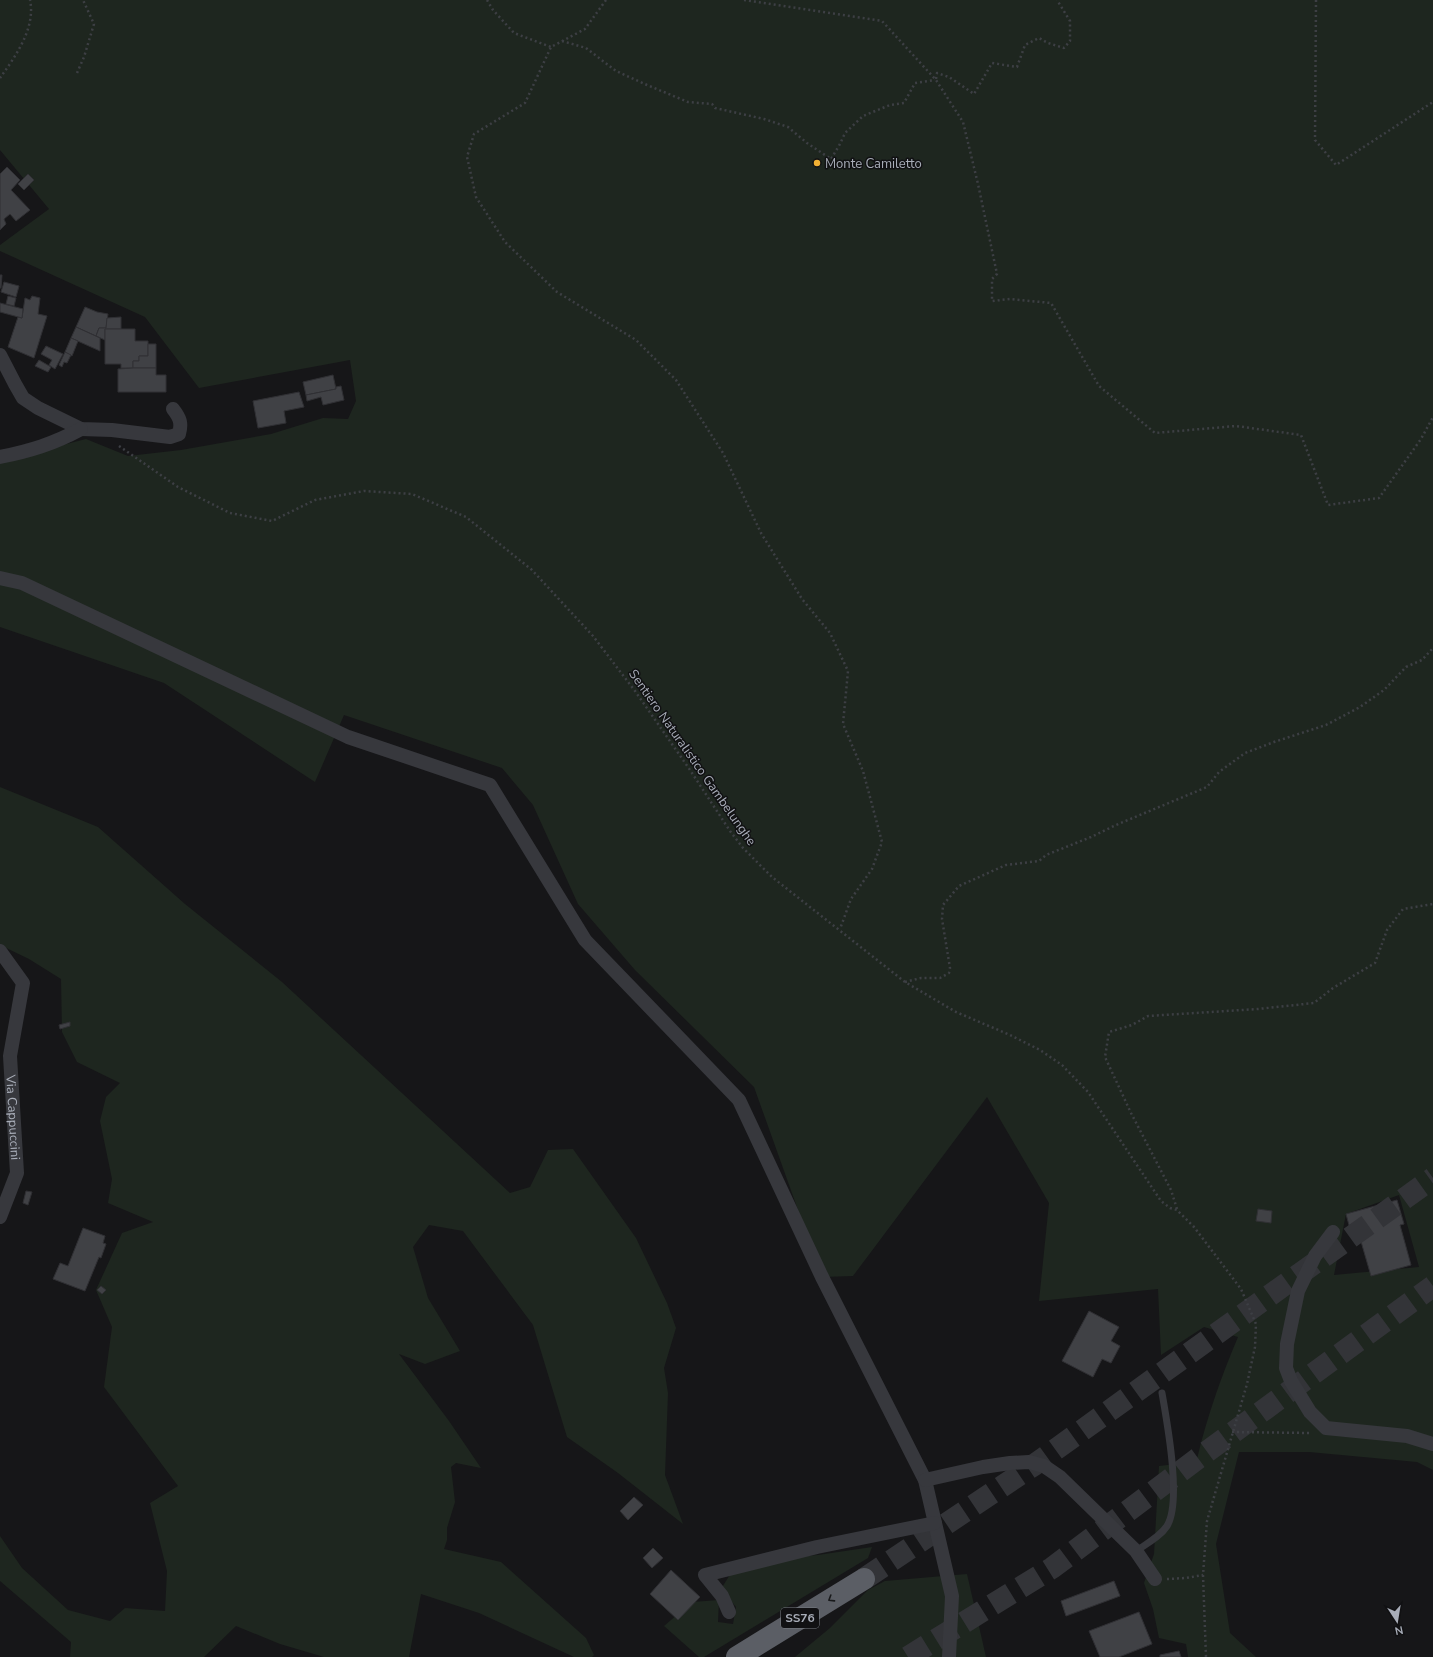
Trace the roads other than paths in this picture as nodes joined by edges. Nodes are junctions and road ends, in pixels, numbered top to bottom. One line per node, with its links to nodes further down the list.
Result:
1 (0, 354): 3 (street)
2 (173, 409): 3 (street)
3 (80, 429): 4 (street)
4 (0, 457)
5 (0, 578): 11 (street)
6 (0, 951): 7 (street, Via Cappuccini)
7 (0, 1217)
8 (1333, 1232): 10 (street)
9 (1162, 1393): 13 (lane)
10 (1433, 1444)
11 (925, 1480): 12 (street); 13 (street)
12 (935, 1523): 16 (street); 18 (street)
13 (1136, 1552): 15 (street)
14 (864, 1579): 17 (highway, SS76, one-way to 17)
15 (1155, 1579)
16 (729, 1612)
17 (737, 1657)
18 (949, 1657)

